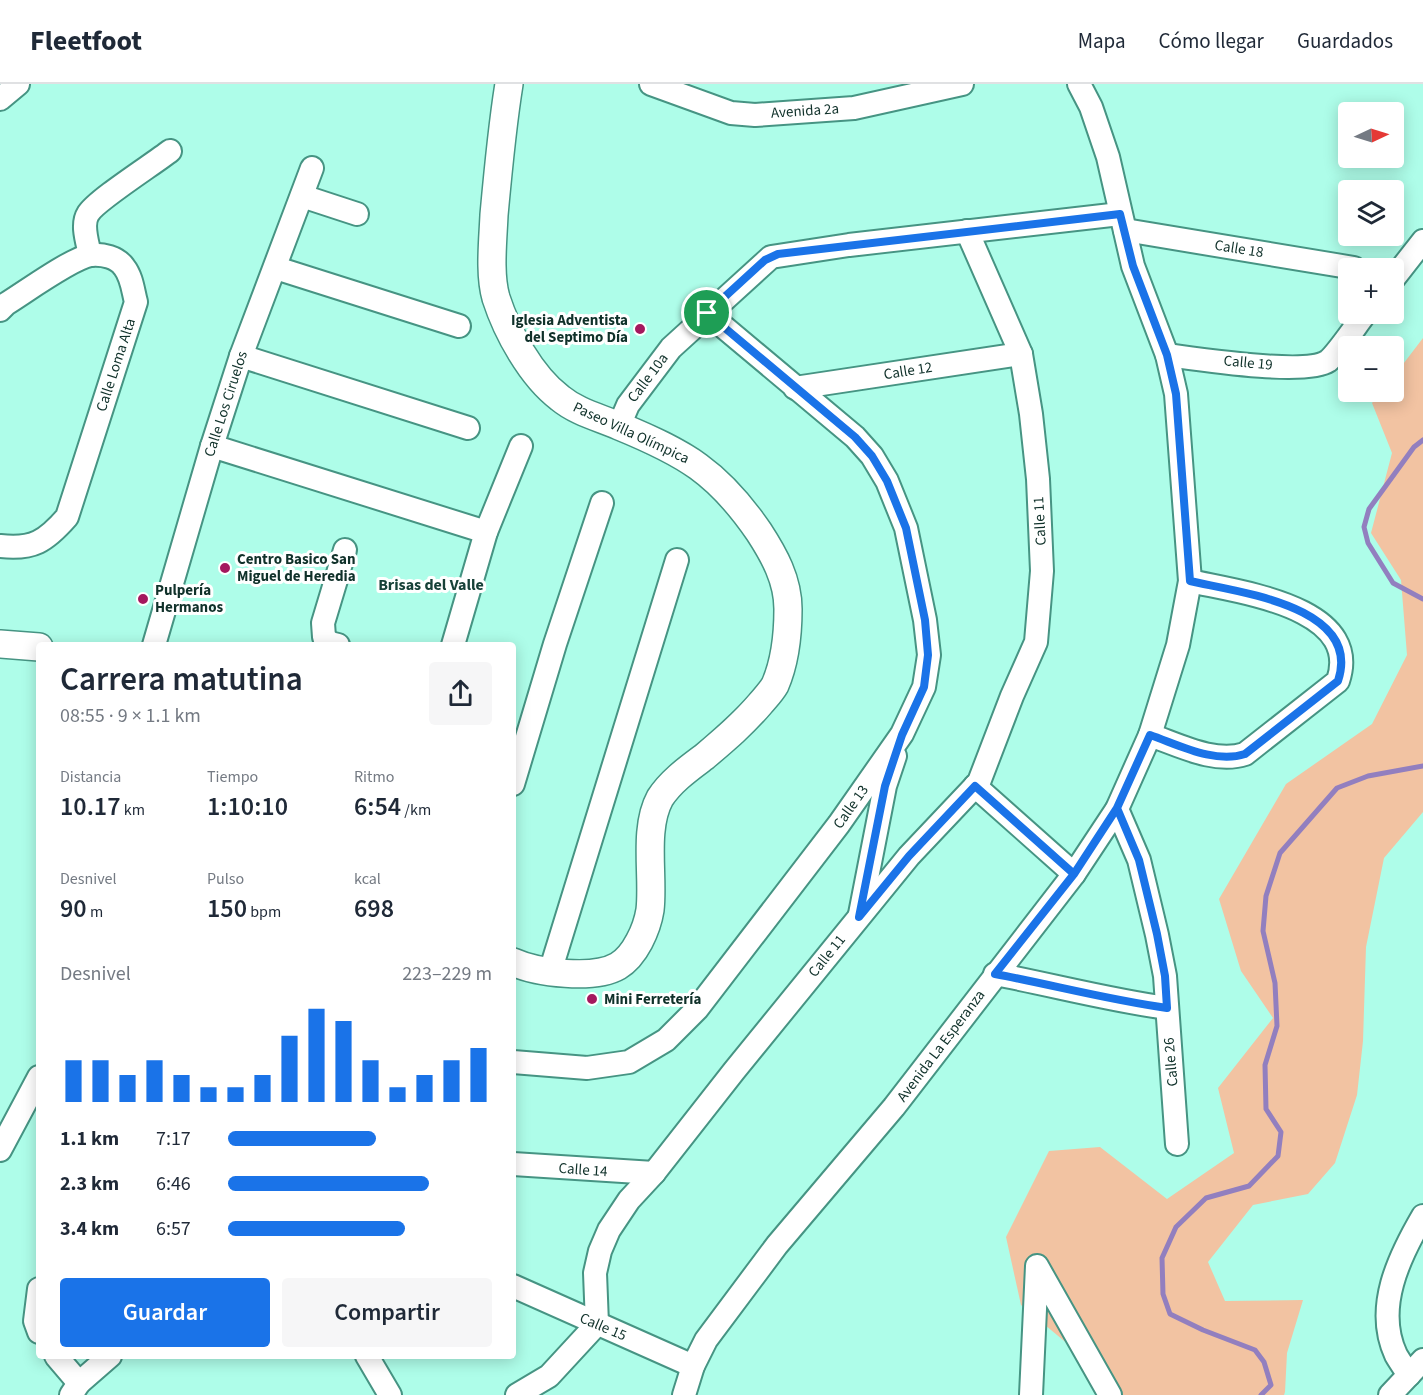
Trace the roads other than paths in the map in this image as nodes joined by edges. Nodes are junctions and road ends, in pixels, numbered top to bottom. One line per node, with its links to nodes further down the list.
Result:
1 (18, 84): 6 (street)
2 (509, 84): 26 (main road, Paseo Villa Olímpica)
3 (962, 84): 5 (street, Avenida 2a)
4 (1079, 84): 11 (street, Avenida La Esperanza)
5 (656, 85)
6 (0, 99)
7 (170, 152): 14 (street)
8 (312, 168): 9 (street, Calle Los Ciruelos)
9 (302, 196): 10 (street); 17 (street, Calle Los Ciruelos)
10 (357, 214)
11 (1122, 222): 12 (street, Calle 10a); 16 (street, Calle 18); 23 (street, Avenida La Esperanza)
12 (967, 231): 19 (street, Calle 10a); 22 (street, Calle 11)
13 (1423, 241): 15 (street)
14 (90, 255): 18 (street); 32 (street, Calle Loma Alta)
15 (1404, 264)
16 (1338, 265)
17 (276, 268): 21 (street); 24 (street, Calle Los Ciruelos)
18 (2, 304)
19 (707, 313): 25 (street, Calle 13); 26 (street, Calle 10a)
20 (1357, 324): 23 (street, Calle 19)
21 (459, 326)
22 (1020, 354): 25 (street, Calle 12); 44 (street, Calle 11)
23 (1167, 355): 35 (street, Avenida La Esperanza)
24 (241, 356): 27 (street); 28 (street, Calle Los Ciruelos)
25 (795, 388): 41 (street, Calle 13)
26 (619, 426): 49 (main road, Paseo Villa Olímpica)
27 (468, 428)
28 (212, 446): 31 (street); 36 (street, Calle Los Ciruelos)
29 (521, 446): 31 (street)
30 (602, 503): 43 (street)
31 (486, 532): 38 (street)
32 (0, 546)
33 (345, 550): 37 (street)
34 (677, 560): 49 (street)
35 (1190, 581): 42 (street, Avenida La Esperanza); 42 (street)
36 (155, 642)
37 (329, 642)
38 (454, 642)
39 (0, 644): 40 (main road)
40 (36, 647)
41 (902, 735): 47 (street); 52 (street, Calle 13)
42 (1150, 735): 45 (street, Avenida La Esperanza)
43 (516, 774)
44 (975, 786): 46 (street); 47 (street, Calle 11)
45 (1117, 808): 46 (street, Avenida La Esperanza); 51 (street, Calle 26)
46 (1074, 874): 50 (street, Avenida La Esperanza)
47 (859, 917): 57 (street, Calle 11)
48 (516, 964): 49 (main road, Paseo Villa Olímpica)
49 (550, 972)
50 (995, 974): 51 (street); 64 (street, Avenida La Esperanza)
51 (1167, 1008): 54 (street, Calle 26)
52 (516, 1062)
53 (36, 1083): 55 (street)
54 (1177, 1144)
55 (0, 1150)
56 (516, 1164): 57 (street, Calle 14)
57 (654, 1173): 60 (street, Calle 11)
58 (1423, 1216): 65 (street)
59 (516, 1287): 60 (street, Calle 15)
60 (597, 1324): 64 (street, Calle 15); 68 (street)
61 (58, 1359): 66 (street)
62 (107, 1359): 66 (street)
63 (369, 1359): 67 (street)
64 (693, 1366): 69 (street, Avenida La Esperanza)
65 (1416, 1368): 72 (street)
66 (75, 1389)
67 (390, 1395)
68 (517, 1395)
69 (684, 1395)
70 (1031, 1395): 71 (street)
71 (1110, 1395)
72 (1390, 1395)

